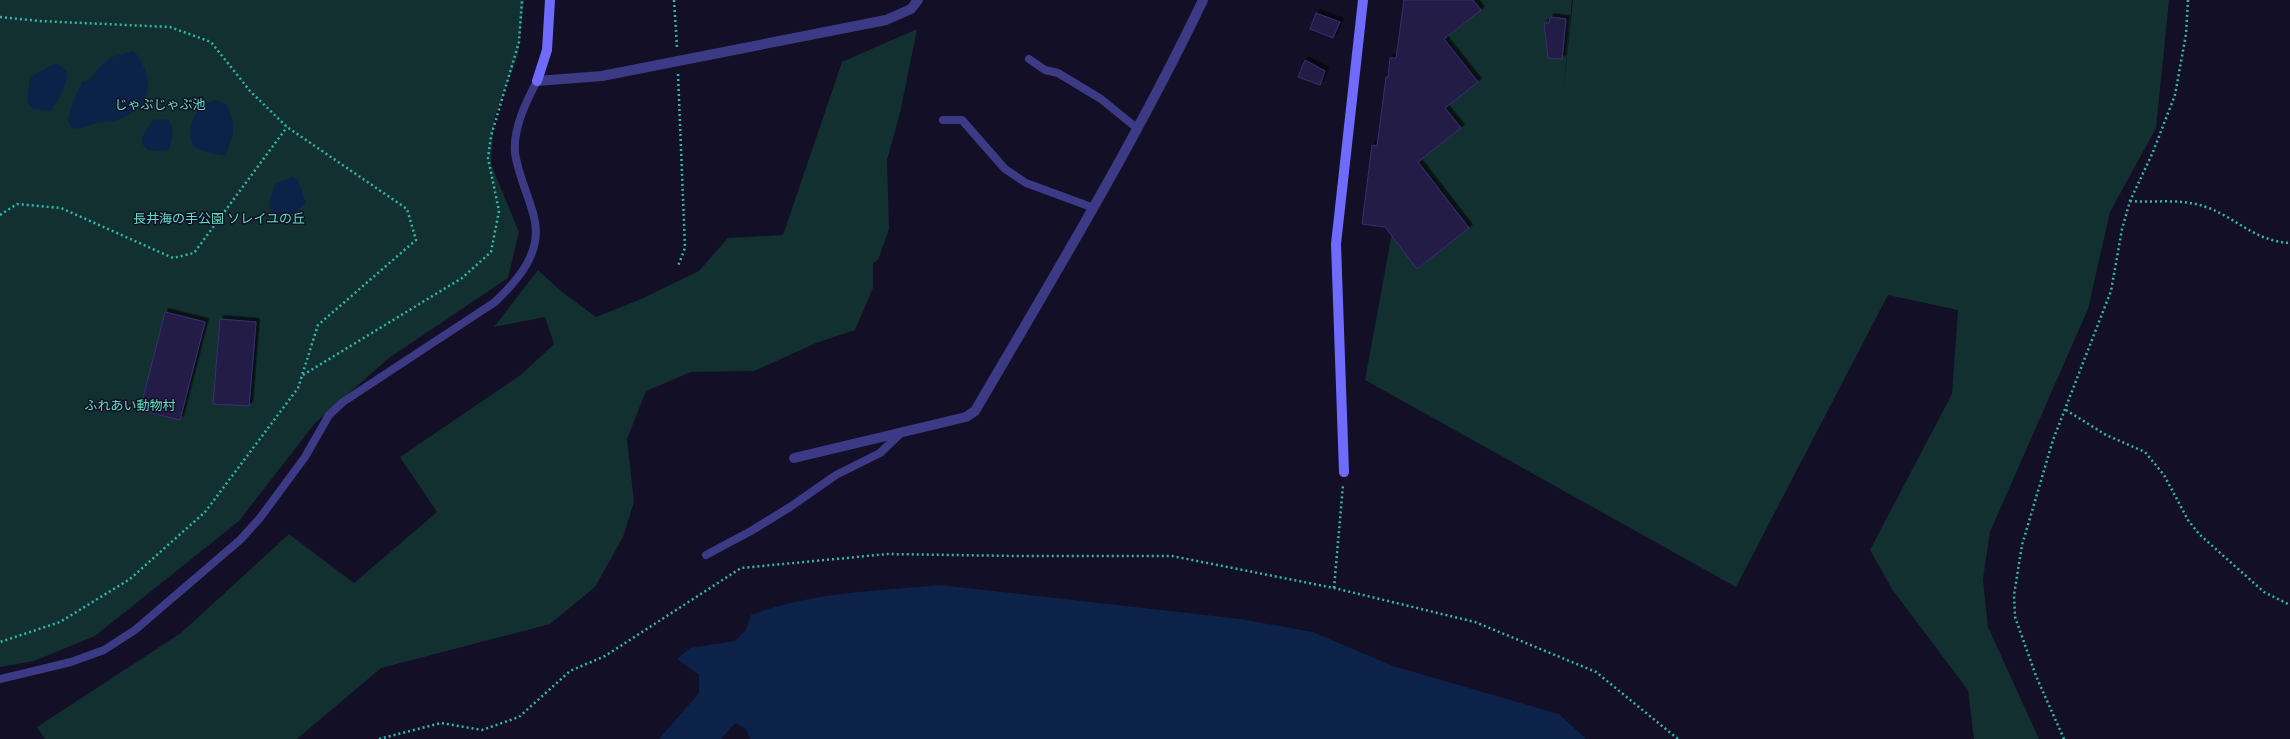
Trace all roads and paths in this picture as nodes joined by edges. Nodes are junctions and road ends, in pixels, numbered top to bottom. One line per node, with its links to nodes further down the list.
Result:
1 (522, 0): 20 (path)
2 (550, 0): 11 (street)
3 (674, 0): 10 (path)
4 (918, 0): 10 (street)
5 (1203, 0): 14 (street)
6 (1364, 0): 24 (street)
7 (2188, 0): 15 (path)
8 (0, 17): 13 (path)
9 (1028, 59): 14 (lane)
10 (678, 63): 11 (street); 19 (path)
11 (537, 80): 29 (lane)
12 (943, 120): 16 (lane)
13 (287, 127): 17 (path); 20 (path)
14 (1138, 129): 16 (street)
15 (2130, 201): 18 (path); 21 (path)
16 (1094, 208): 22 (street)
17 (0, 214)
18 (2290, 243)
19 (678, 266)
20 (303, 376): 28 (path)
21 (2066, 410): 27 (path); 32 (path)
22 (901, 433): 23 (street); 25 (lane)
23 (794, 458)
24 (1344, 472): 26 (path)
25 (706, 555)
26 (1334, 588): 30 (path); 31 (path)
27 (2290, 605)
28 (0, 642)
29 (0, 679)
30 (379, 739)
31 (1678, 739)
32 (2064, 739)

